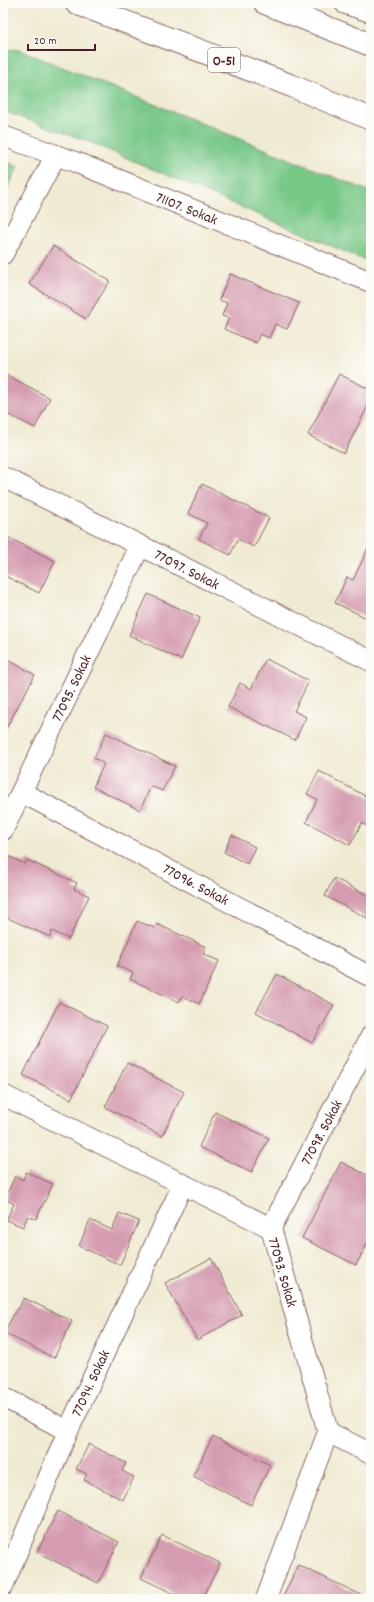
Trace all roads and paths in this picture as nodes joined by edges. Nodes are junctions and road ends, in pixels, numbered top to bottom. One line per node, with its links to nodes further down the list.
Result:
1 (76, 3): 6 (highway, O-51)
2 (265, 3): 5 (highway)
3 (346, 3): 4 (highway)
4 (371, 11)
5 (371, 45)
6 (292, 86): 7 (highway, O-51); 8 (highway)
7 (371, 119)
8 (371, 130)
9 (3, 136): 10 (street, 71107. Sokak)
10 (56, 155): 11 (street); 12 (street, 71107. Sokak)
11 (3, 254)
12 (371, 282)
13 (3, 477): 14 (street, 77097. Sokak)
14 (140, 546): 15 (street, 77097. Sokak); 16 (street, 77095. Sokak)
15 (371, 661)
16 (21, 792): 17 (street, 77095. Sokak); 18 (street, 77096. Sokak)
17 (3, 830)
18 (371, 977)
19 (371, 1036): 22 (street, 77098. Sokak)
20 (3, 1095): 21 (street, 77093. Sokak)
21 (183, 1184): 22 (street, 77093. Sokak); 24 (street, 77094. Sokak)
22 (270, 1228): 25 (street, 77093. Sokak)
23 (3, 1396): 24 (street)
24 (68, 1431): 27 (street, 77094. Sokak)
25 (328, 1432): 26 (street); 28 (street)
26 (371, 1454)
27 (3, 1586)
28 (266, 1599)

